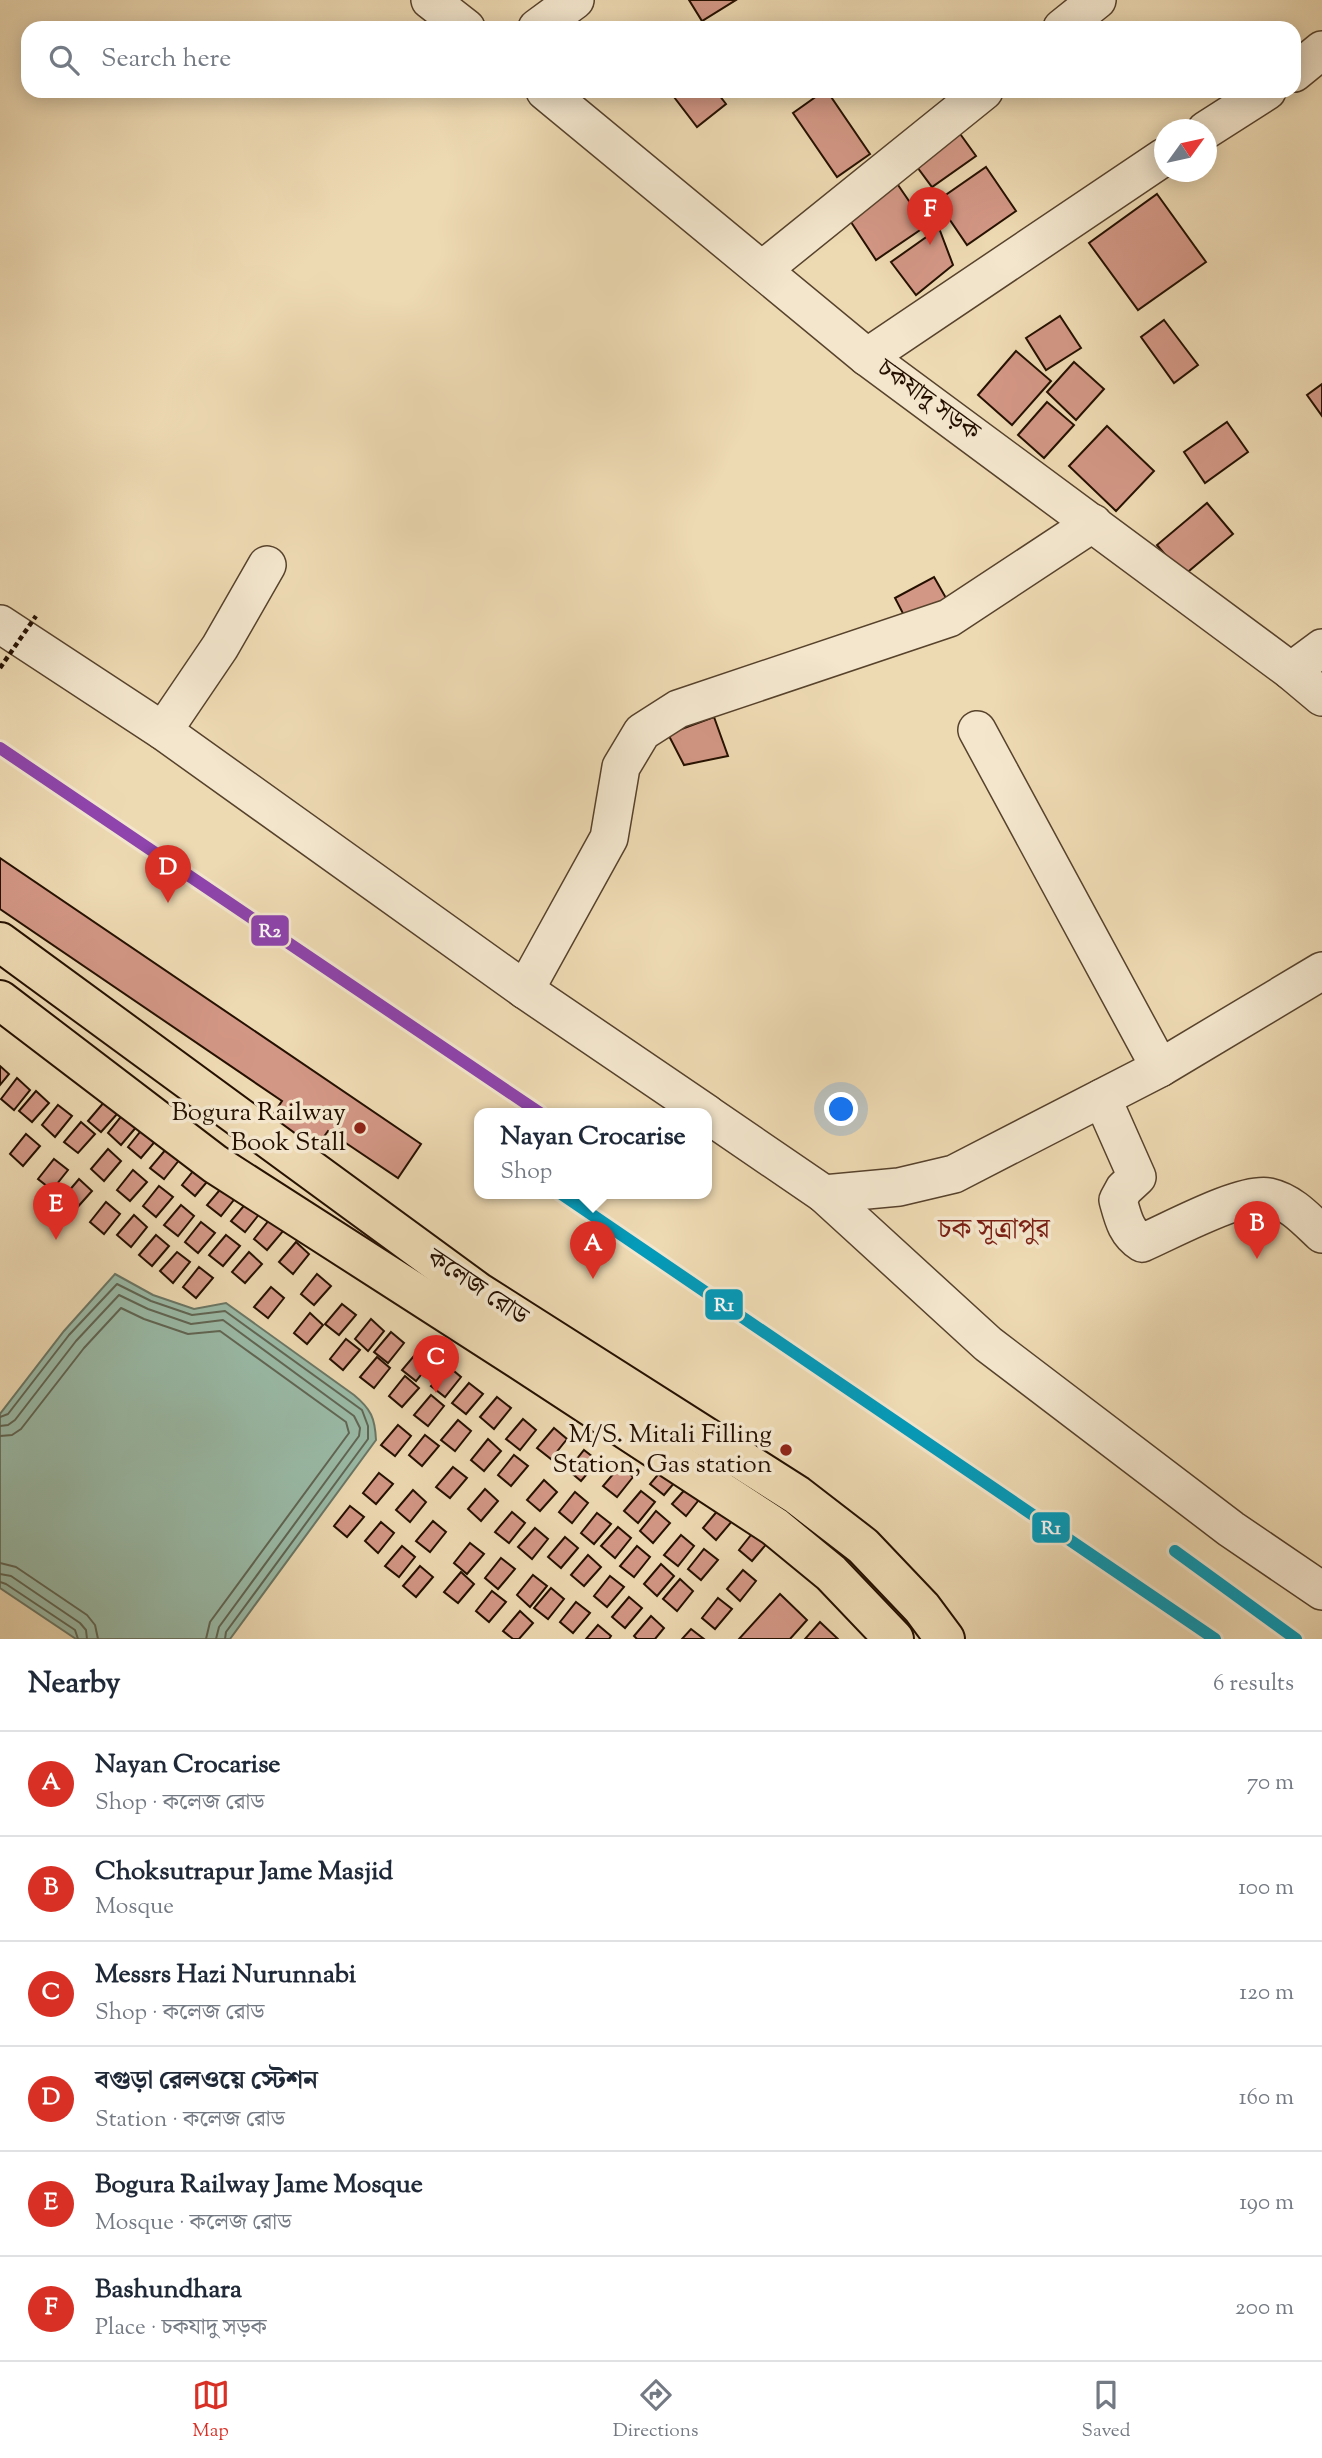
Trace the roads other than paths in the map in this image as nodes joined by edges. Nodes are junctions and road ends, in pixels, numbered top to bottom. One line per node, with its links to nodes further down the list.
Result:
1 (430, 0): 4 (street)
2 (575, 0): 5 (street)
3 (1097, 0): 6 (street)
4 (457, 21)
5 (546, 21)
6 (1071, 21)
7 (1322, 50): 8 (street)
8 (1301, 67)
9 (553, 98): 14 (street, চকযাদু সড়ক)
10 (975, 98): 14 (street)
11 (1256, 98): 12 (street)
12 (1217, 123)
13 (1154, 165): 15 (street)
14 (762, 270): 15 (street, চকযাদু সড়ক)
15 (867, 357): 16 (street, চকযাদু সড়ক)
16 (1093, 523): 20 (street, চকযাদু সড়ক); 26 (street)
17 (267, 565): 23 (street)
18 (0, 624): 23 (street)
19 (1322, 648): 20 (street)
20 (1291, 671): 21 (street, চকযাদু সড়ক)
21 (1322, 697)
22 (977, 730): 28 (street)
23 (163, 731): 26 (street)
24 (0, 942): 34 (highway, কলেজ রোড)
25 (1322, 971): 28 (street)
26 (525, 990): 30 (street)
27 (0, 1000): 35 (highway, কলেজ রোড)
28 (1160, 1068): 29 (street)
29 (1102, 1098): 32 (street); 33 (street)
30 (699, 1108)
31 (712, 1117): 32 (street)
32 (824, 1194): 36 (street)
33 (1322, 1234)
34 (797, 1495): 35 (highway); 38 (highway, কলেজ রোড)
35 (775, 1527): 37 (highway, কলেজ রোড)
36 (1322, 1591)
37 (894, 1639)
38 (944, 1639)

